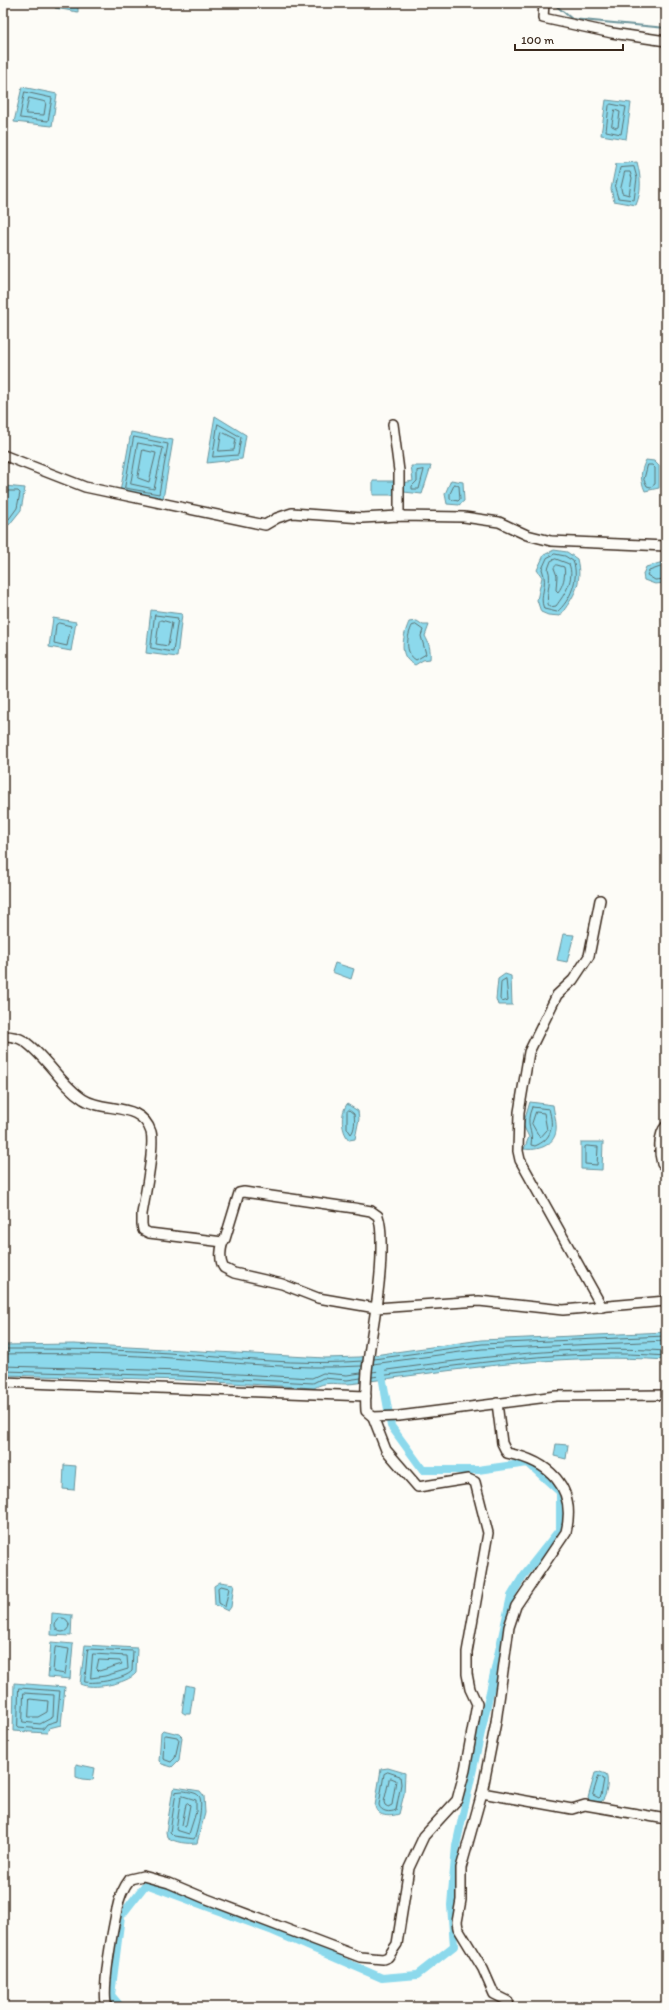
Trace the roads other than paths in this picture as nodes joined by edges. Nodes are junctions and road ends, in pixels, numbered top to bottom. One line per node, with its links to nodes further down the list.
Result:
1 (544, 3): 2 (street)
2 (666, 41)
3 (392, 424): 5 (street)
4 (3, 455): 5 (street)
5 (399, 516): 6 (street)
6 (666, 546)
7 (600, 900): 13 (street)
8 (3, 1036): 11 (street)
9 (666, 1126): 10 (street)
10 (666, 1167)
11 (223, 1242): 14 (street); 14 (street)
12 (666, 1301): 13 (street)
13 (602, 1307): 14 (street)
14 (376, 1308): 17 (street)
15 (3, 1382): 17 (street)
16 (666, 1395): 18 (street)
17 (366, 1396): 19 (street)
18 (497, 1403): 19 (street); 20 (street)
19 (377, 1417): 22 (street)
20 (482, 1793): 21 (street); 23 (street)
21 (666, 1819)
22 (107, 2007)
23 (509, 2007)

